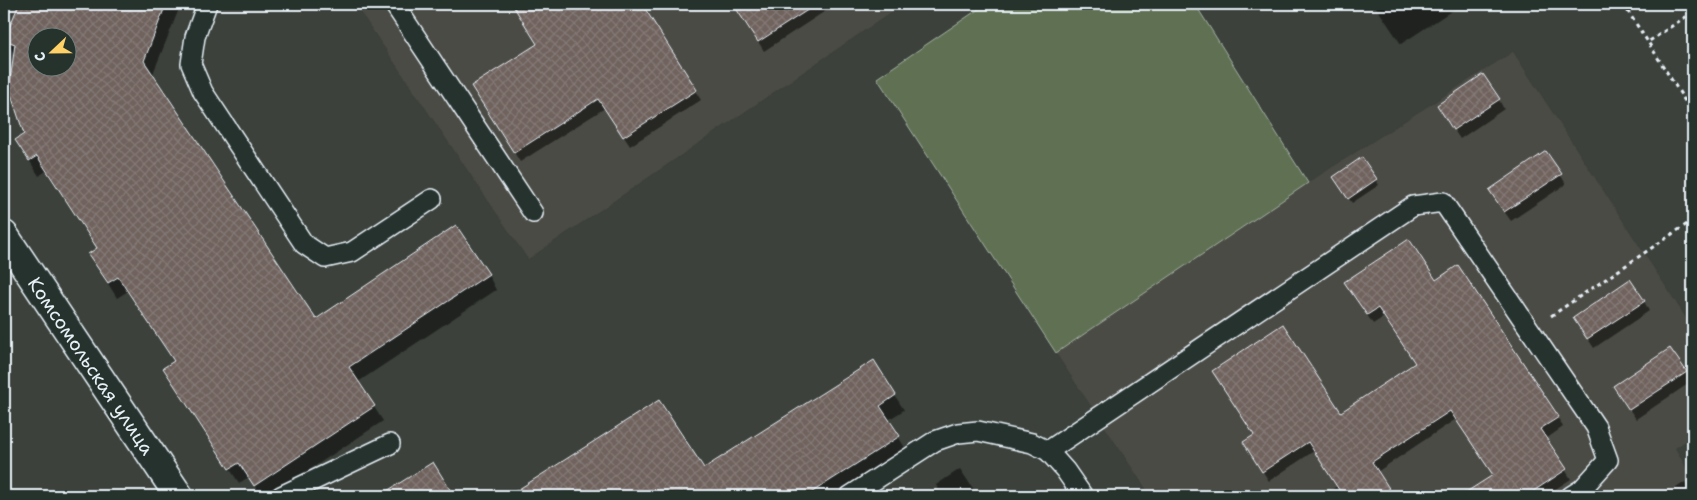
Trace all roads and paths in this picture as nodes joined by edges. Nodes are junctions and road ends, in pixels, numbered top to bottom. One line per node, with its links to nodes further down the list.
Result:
1 (207, 4): 7 (lane)
2 (394, 4): 8 (lane)
3 (1623, 4): 5 (path)
4 (1693, 12): 5 (path)
5 (1648, 42): 6 (path)
6 (1693, 114)
7 (432, 199)
8 (533, 213)
9 (1693, 220): 11 (path)
10 (4, 235): 14 (street, Комсомольская улица)
11 (1530, 330): 13 (lane); 18 (lane)
12 (390, 444): 15 (lane)
13 (1048, 451): 16 (lane); 17 (lane)
14 (179, 496)
15 (281, 496)
16 (852, 496)
17 (1082, 496)
18 (1571, 496)

